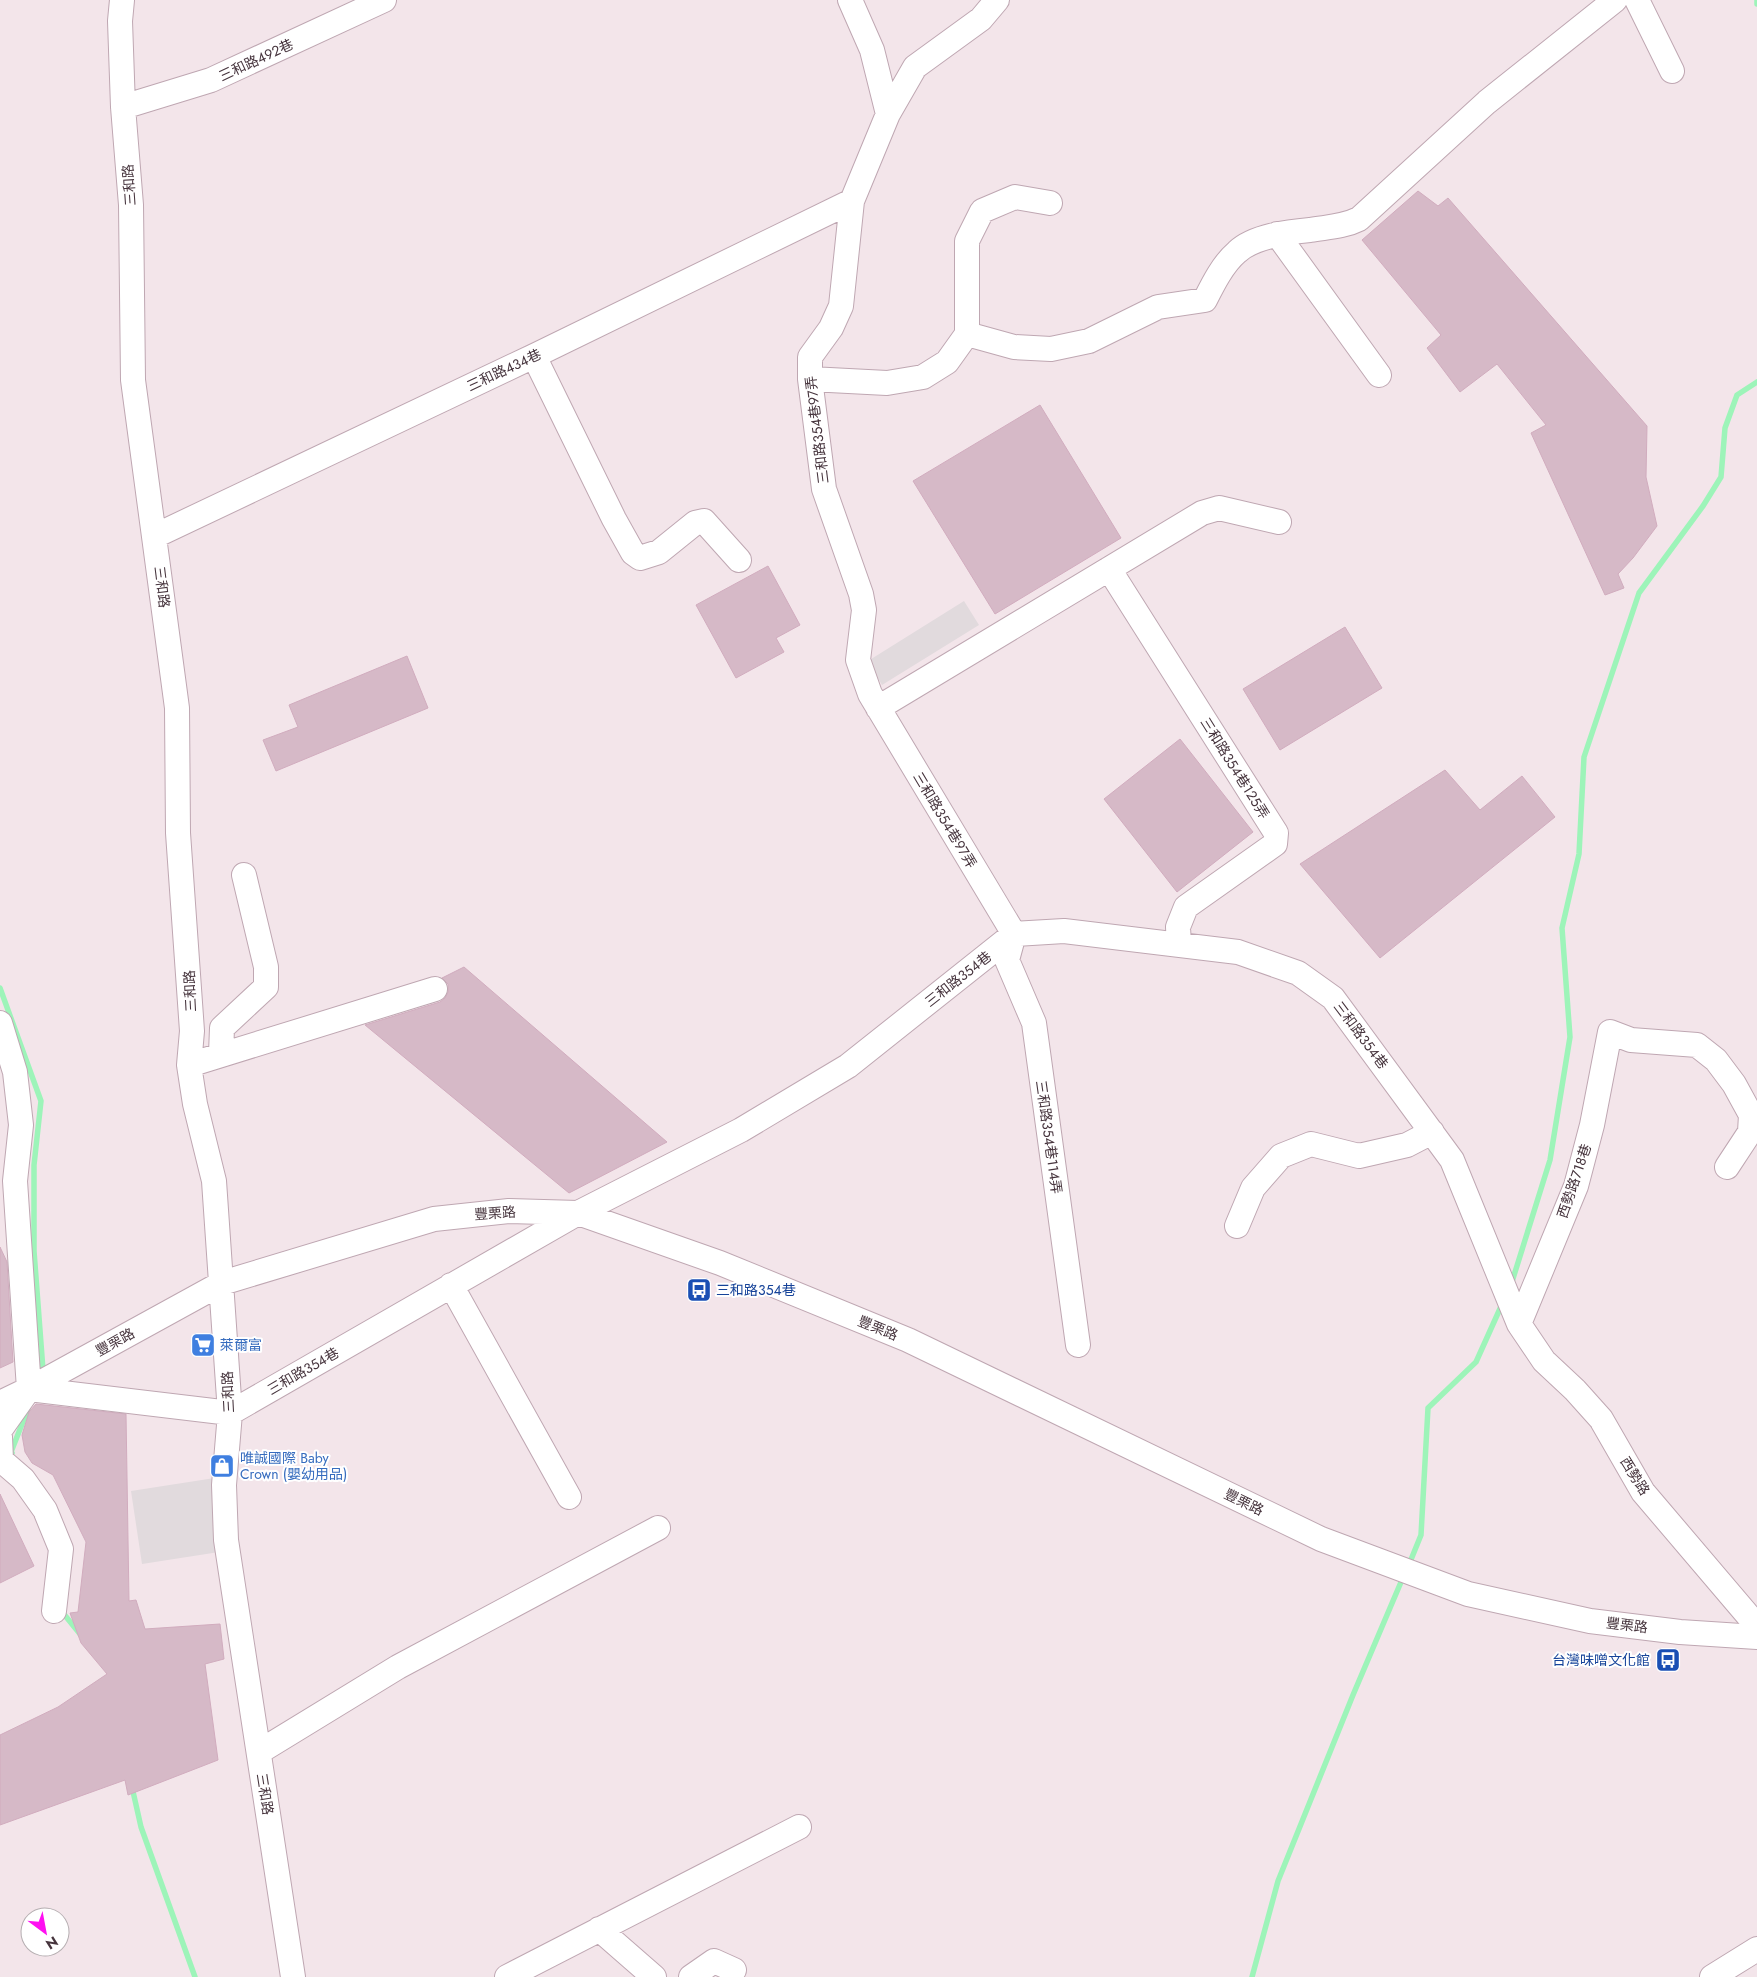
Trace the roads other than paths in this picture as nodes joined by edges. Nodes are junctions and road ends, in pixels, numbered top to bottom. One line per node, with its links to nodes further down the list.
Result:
1 (122, 0): 8 (street, 三和路)
2 (384, 0): 8 (street, 三和路492巷)
3 (850, 0): 9 (street)
4 (997, 0): 9 (street, 三和路354巷97弄)
5 (1615, 0): 12 (street)
6 (1637, 0): 7 (street)
7 (1672, 71)
8 (123, 107): 18 (street, 三和路)
9 (888, 114): 10 (street, 三和路354巷97弄)
10 (852, 201): 14 (street, 三和路434巷); 16 (street, 三和路354巷97弄)
11 (1050, 204): 13 (street)
12 (1277, 234): 13 (street); 15 (street)
13 (967, 334): 16 (street)
14 (534, 356): 18 (street, 三和路434巷); 19 (street)
15 (1379, 375)
16 (810, 378): 21 (street, 三和路354巷97弄)
17 (1279, 522): 20 (street)
18 (155, 536): 28 (street, 三和路)
19 (739, 560)
20 (1109, 569): 21 (street); 24 (street, 三和路354巷125弄)
21 (878, 708): 23 (street, 三和路354巷97弄)
22 (244, 875): 27 (street)
23 (1014, 934): 24 (street, 三和路354巷); 31 (street, 三和路354巷); 36 (street, 三和路354巷114弄)
24 (1179, 945): 29 (street, 三和路354巷)
25 (434, 989): 27 (street)
26 (0, 1023): 37 (street)
27 (221, 1054): 28 (street)
28 (189, 1065): 33 (street, 三和路)
29 (1432, 1132): 32 (street); 35 (street, 三和路354巷)
30 (1727, 1167): 35 (street, 西勢路718巷)
31 (578, 1213): 33 (street, 豐栗路); 34 (street, 三和路354巷); 46 (street, 豐栗路)
32 (1237, 1226)
33 (222, 1283): 37 (street, 豐栗路); 39 (street, 三和路)
34 (451, 1285): 39 (street, 三和路354巷); 42 (street)
35 (1519, 1324): 45 (street, 西勢路)
36 (1078, 1345)
37 (30, 1389): 38 (street, 豐栗路); 39 (street); 40 (street)
38 (0, 1404)
39 (230, 1414): 47 (street, 三和路)
40 (0, 1430)
41 (0, 1437): 44 (street)
42 (569, 1497)
43 (658, 1528): 47 (street)
44 (54, 1611)
45 (1757, 1626)
46 (1757, 1637)
47 (259, 1752): 52 (street, 三和路)
48 (798, 1826): 49 (street)
49 (599, 1928): 53 (street); 54 (street)
50 (1757, 1949): 56 (street)
51 (734, 1970): 55 (street)
52 (293, 1977)
53 (507, 1977)
54 (654, 1977)
55 (691, 1977)
56 (1712, 1977)

